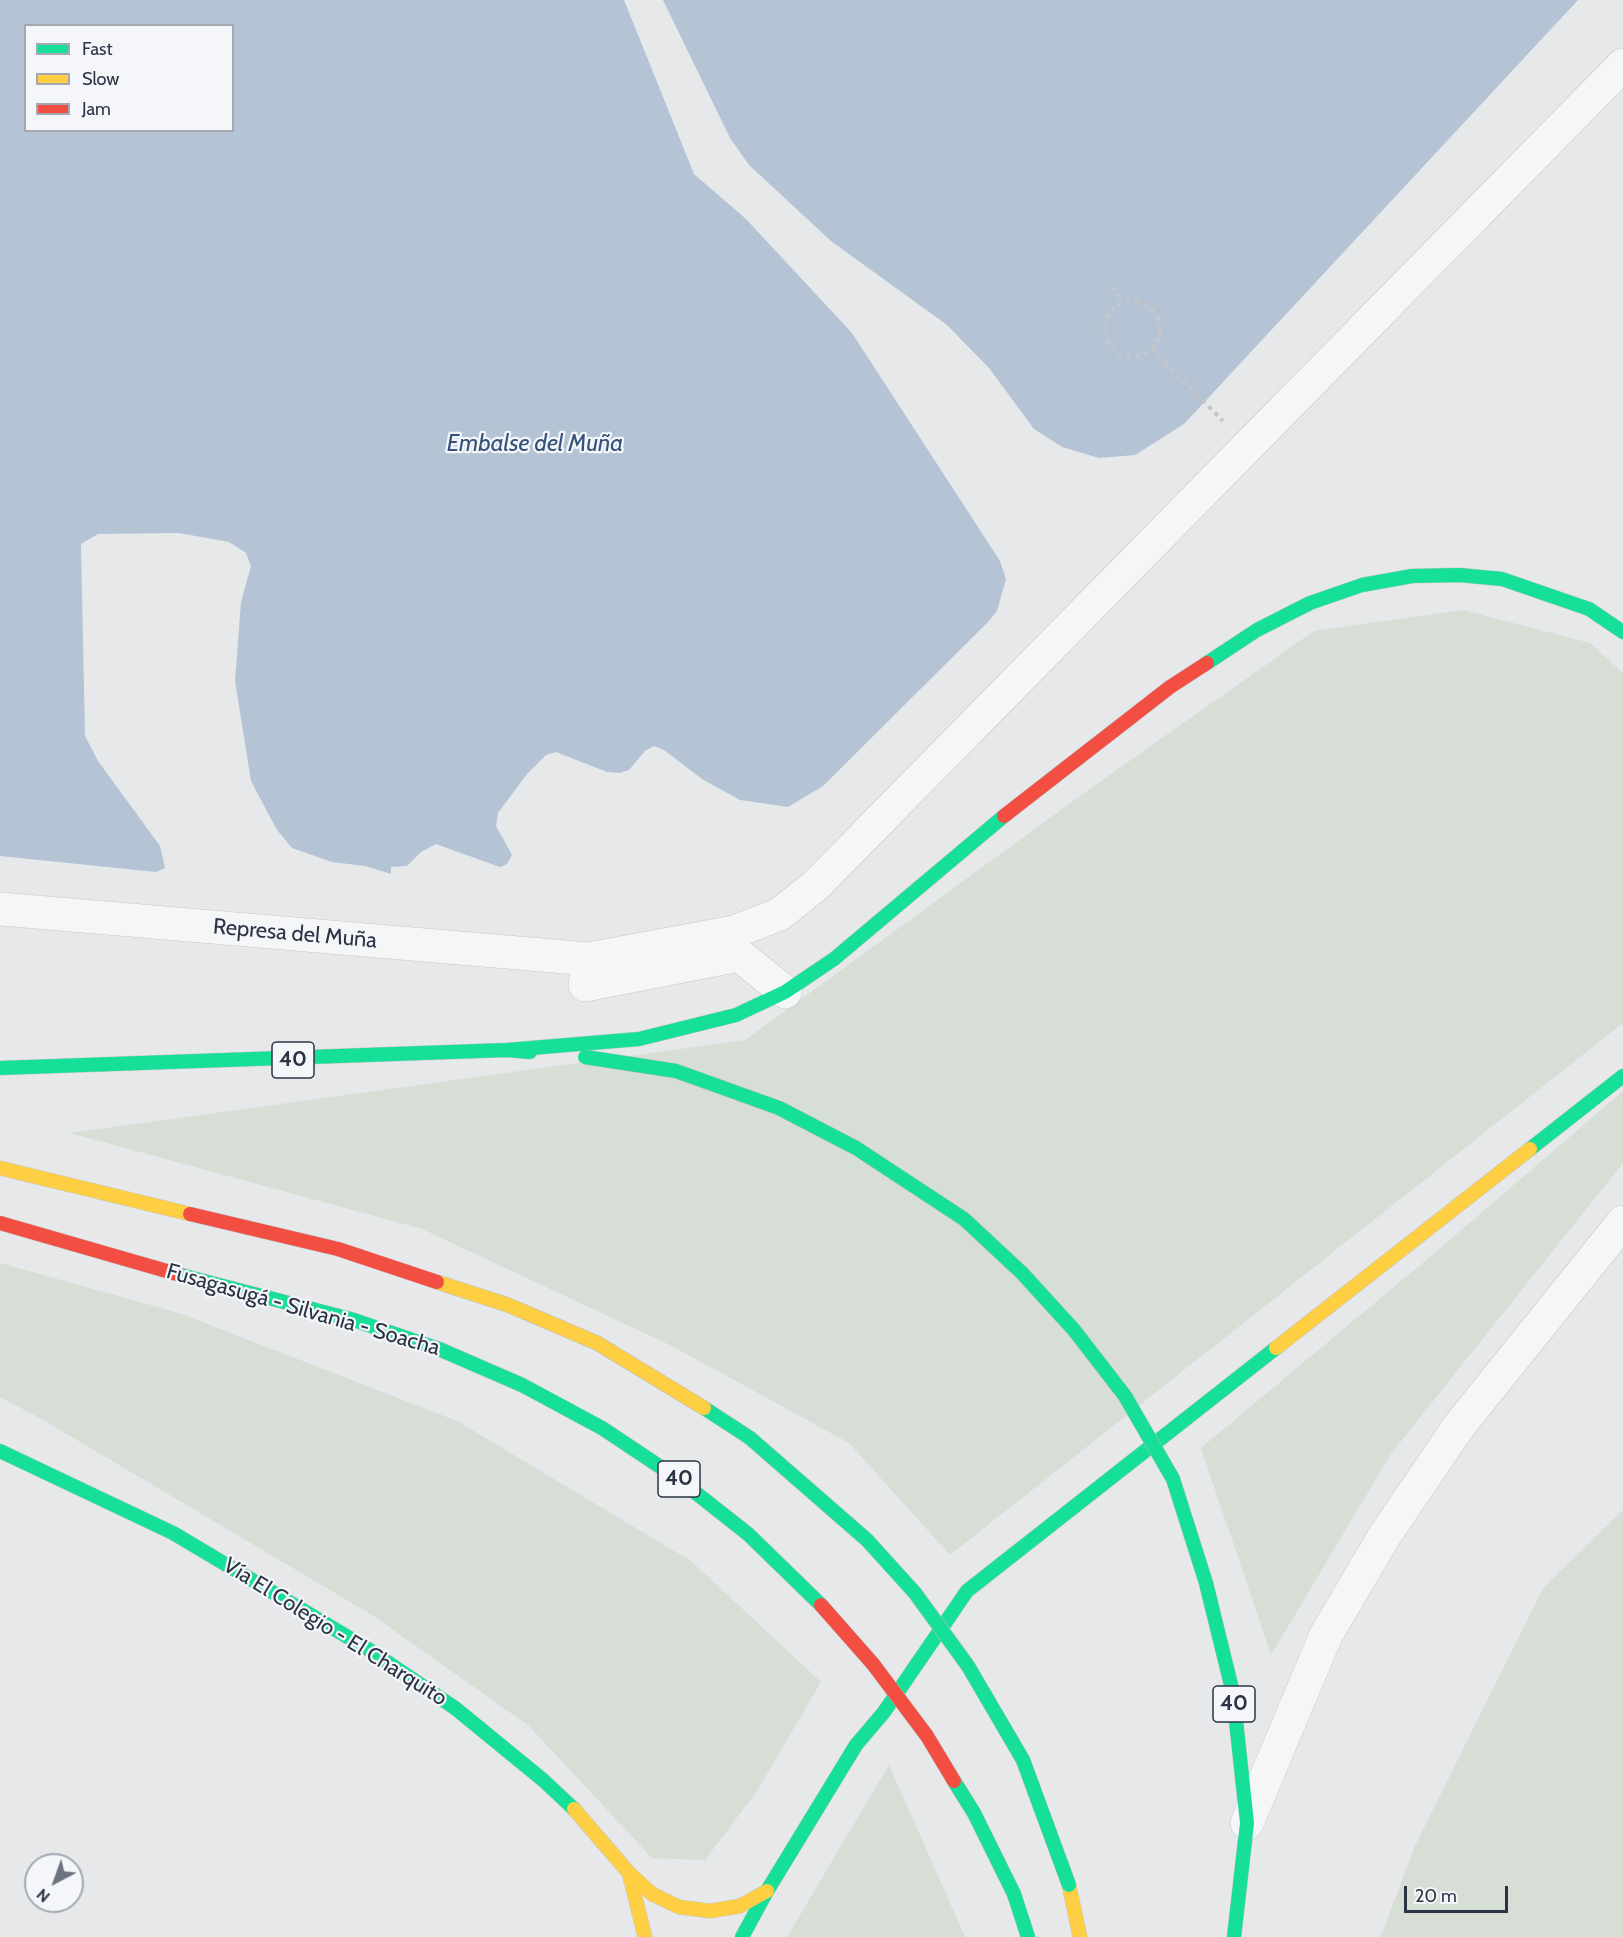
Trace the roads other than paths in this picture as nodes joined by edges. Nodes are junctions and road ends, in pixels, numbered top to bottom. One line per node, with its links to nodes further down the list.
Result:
1 (1623, 65): 4 (street, Represa del Muña)
2 (1623, 632): 5 (main road)
3 (0, 909): 4 (street, Represa del Muña)
4 (589, 959): 5 (street)
5 (785, 992): 6 (main road)
6 (507, 1050): 7 (main road, 40); 13 (main road, 40, bridge)
7 (0, 1068)
8 (1623, 1076): 15 (main road)
9 (0, 1168): 19 (main road, bridge)
10 (1623, 1222): 13 (street)
11 (0, 1223): 18 (main road, Fusagasugá - Silvania - Soacha / 40, bridge)
12 (0, 1451): 14 (main road, Vía El Colegio - El Charquito)
13 (1247, 1823): 20 (main road, 40)
14 (629, 1873): 15 (main road, Vía El Colegio - El Charquito); 16 (main road, Vía El Colegio - El Charquito)
15 (767, 1891): 17 (main road)
16 (645, 1937)
17 (742, 1937)
18 (1028, 1937)
19 (1080, 1937)
20 (1234, 1937)

